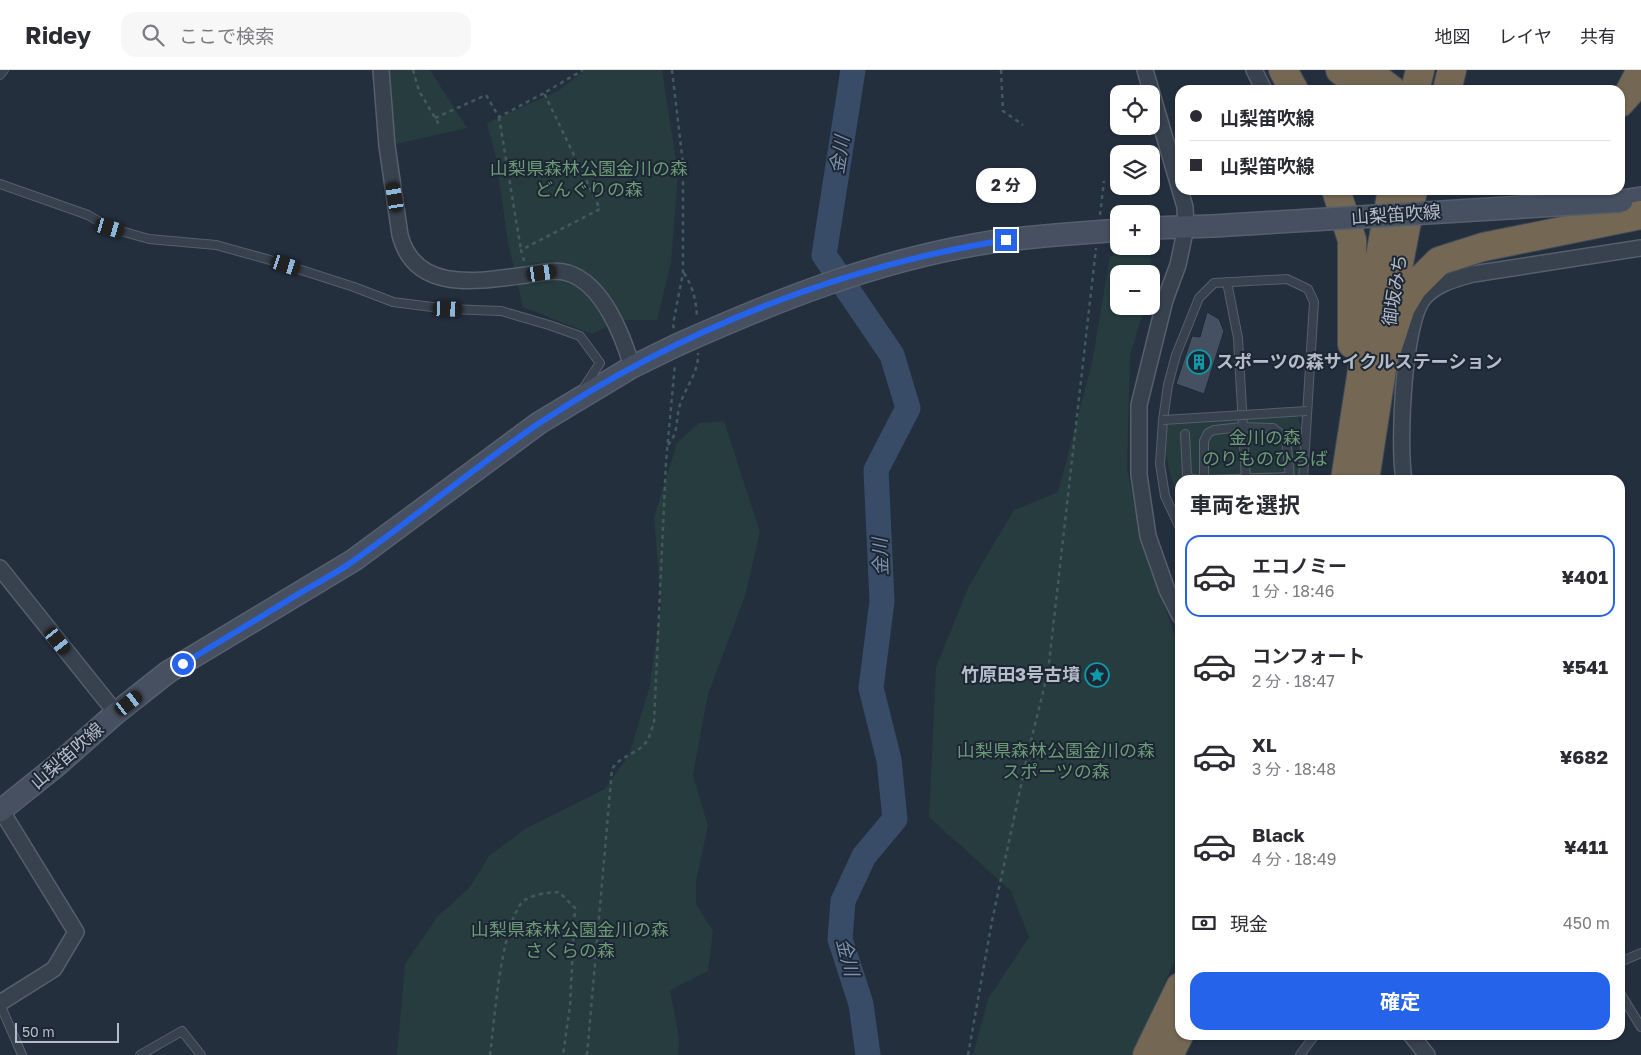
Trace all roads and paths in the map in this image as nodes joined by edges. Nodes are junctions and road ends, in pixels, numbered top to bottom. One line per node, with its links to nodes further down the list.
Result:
1 (4, 70): 17 (lane)
2 (381, 70): 47 (street)
3 (412, 70): 29 (path)
4 (583, 70): 26 (path)
5 (672, 70): 49 (path)
6 (1001, 70): 30 (path)
7 (1145, 70): 32 (street)
8 (1254, 70): 18 (street)
9 (1283, 70): 19 (highway)
10 (1340, 70): 20 (highway)
11 (1366, 70): 21 (highway)
12 (1420, 70): 22 (highway)
13 (1440, 70): 23 (highway)
14 (1452, 70): 24 (highway)
15 (1623, 70): 25 (highway)
16 (1641, 70): 27 (highway)
17 (0, 74)
18 (1262, 85)
19 (1291, 85)
20 (1360, 85)
21 (1386, 85)
22 (1416, 85)
23 (1437, 85)
24 (1448, 85)
25 (1617, 85)
26 (544, 93): 28 (path); 46 (path)
27 (1625, 97)
28 (499, 116): 29 (path); 46 (path)
29 (435, 118): 31 (path)
30 (1023, 125)
31 (440, 126)
32 (1175, 174)
33 (1104, 181): 40 (path)
34 (0, 184): 52 (lane)
35 (1181, 195): 41 (street)
36 (1338, 195): 62 (highway)
37 (1391, 195): 63 (highway, 御坂みち)
38 (1412, 195): 50 (highway, 御坂みち)
39 (1635, 204): 41 (main road, 山梨笛吹線, bridge); 50 (highway)
40 (1099, 221)
41 (1186, 227): 42 (main road, 山梨笛吹線); 68 (street)
42 (1160, 228)
43 (1110, 231): 49 (main road, 山梨笛吹線, bridge)
44 (1097, 240): 86 (path)
45 (1641, 248): 65 (street)
46 (521, 250): 47 (path)
47 (528, 274): 51 (street)
48 (1227, 282): 53 (lane); 54 (lane); 55 (lane)
49 (677, 345): 51 (main road, 山梨笛吹線); 85 (path)
50 (1384, 359): 64 (highway, 御坂みち)
51 (632, 368): 52 (main road, 山梨笛吹線)
52 (576, 400): 69 (main road, 山梨笛吹線)
53 (1307, 410): 54 (lane, bridge); 61 (lane)
54 (1163, 420): 66 (lane)
55 (1242, 427): 58 (lane); 59 (lane); 60 (lane)
56 (1185, 434): 57 (lane)
57 (1187, 475)
58 (1204, 475)
59 (1246, 475)
60 (1290, 475)
61 (1304, 475)
62 (1343, 475)
63 (1344, 475)
64 (1366, 475)
65 (1404, 475)
66 (1175, 517)
67 (0, 568): 69 (street)
68 (1175, 606)
69 (116, 713): 70 (main road, 山梨笛吹線)
70 (1, 810): 75 (street)
71 (1641, 953): 72 (lane)
72 (1625, 960)
73 (1175, 997): 87 (highway)
74 (1625, 1001): 76 (lane)
75 (0, 1004): 80 (lane)
76 (1641, 1027)
77 (1177, 1040): 88 (highway)
78 (1311, 1040): 89 (lane)
79 (1415, 1040): 90 (street)
80 (22, 1055)
81 (140, 1055): 82 (lane)
82 (201, 1055)
83 (490, 1055): 84 (path)
84 (563, 1055)
85 (587, 1055)
86 (968, 1055)
87 (1146, 1055)
88 (1170, 1055)
89 (1300, 1055)
90 (1427, 1055)

